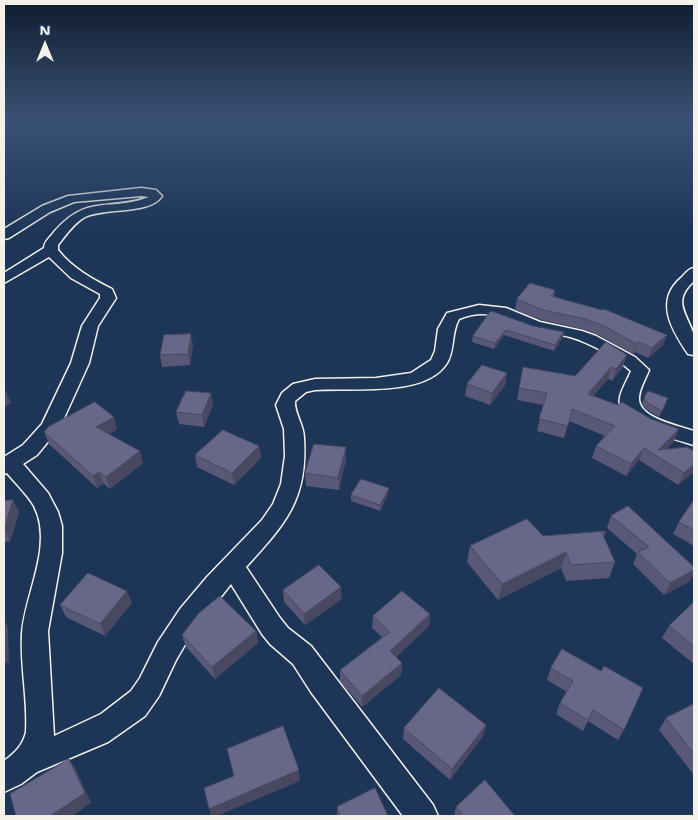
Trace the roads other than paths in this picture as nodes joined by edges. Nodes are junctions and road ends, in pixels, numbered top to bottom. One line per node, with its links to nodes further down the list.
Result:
1 (4, 235): 2 (street)
2 (51, 248): 3 (street); 5 (street); 8 (street)
3 (4, 270)
4 (694, 272): 6 (street)
5 (4, 279)
6 (694, 350)
7 (694, 438): 9 (street)
8 (7, 465): 10 (street)
9 (232, 566): 10 (street); 12 (street)
10 (28, 760): 11 (street)
11 (4, 777)
12 (422, 816)

